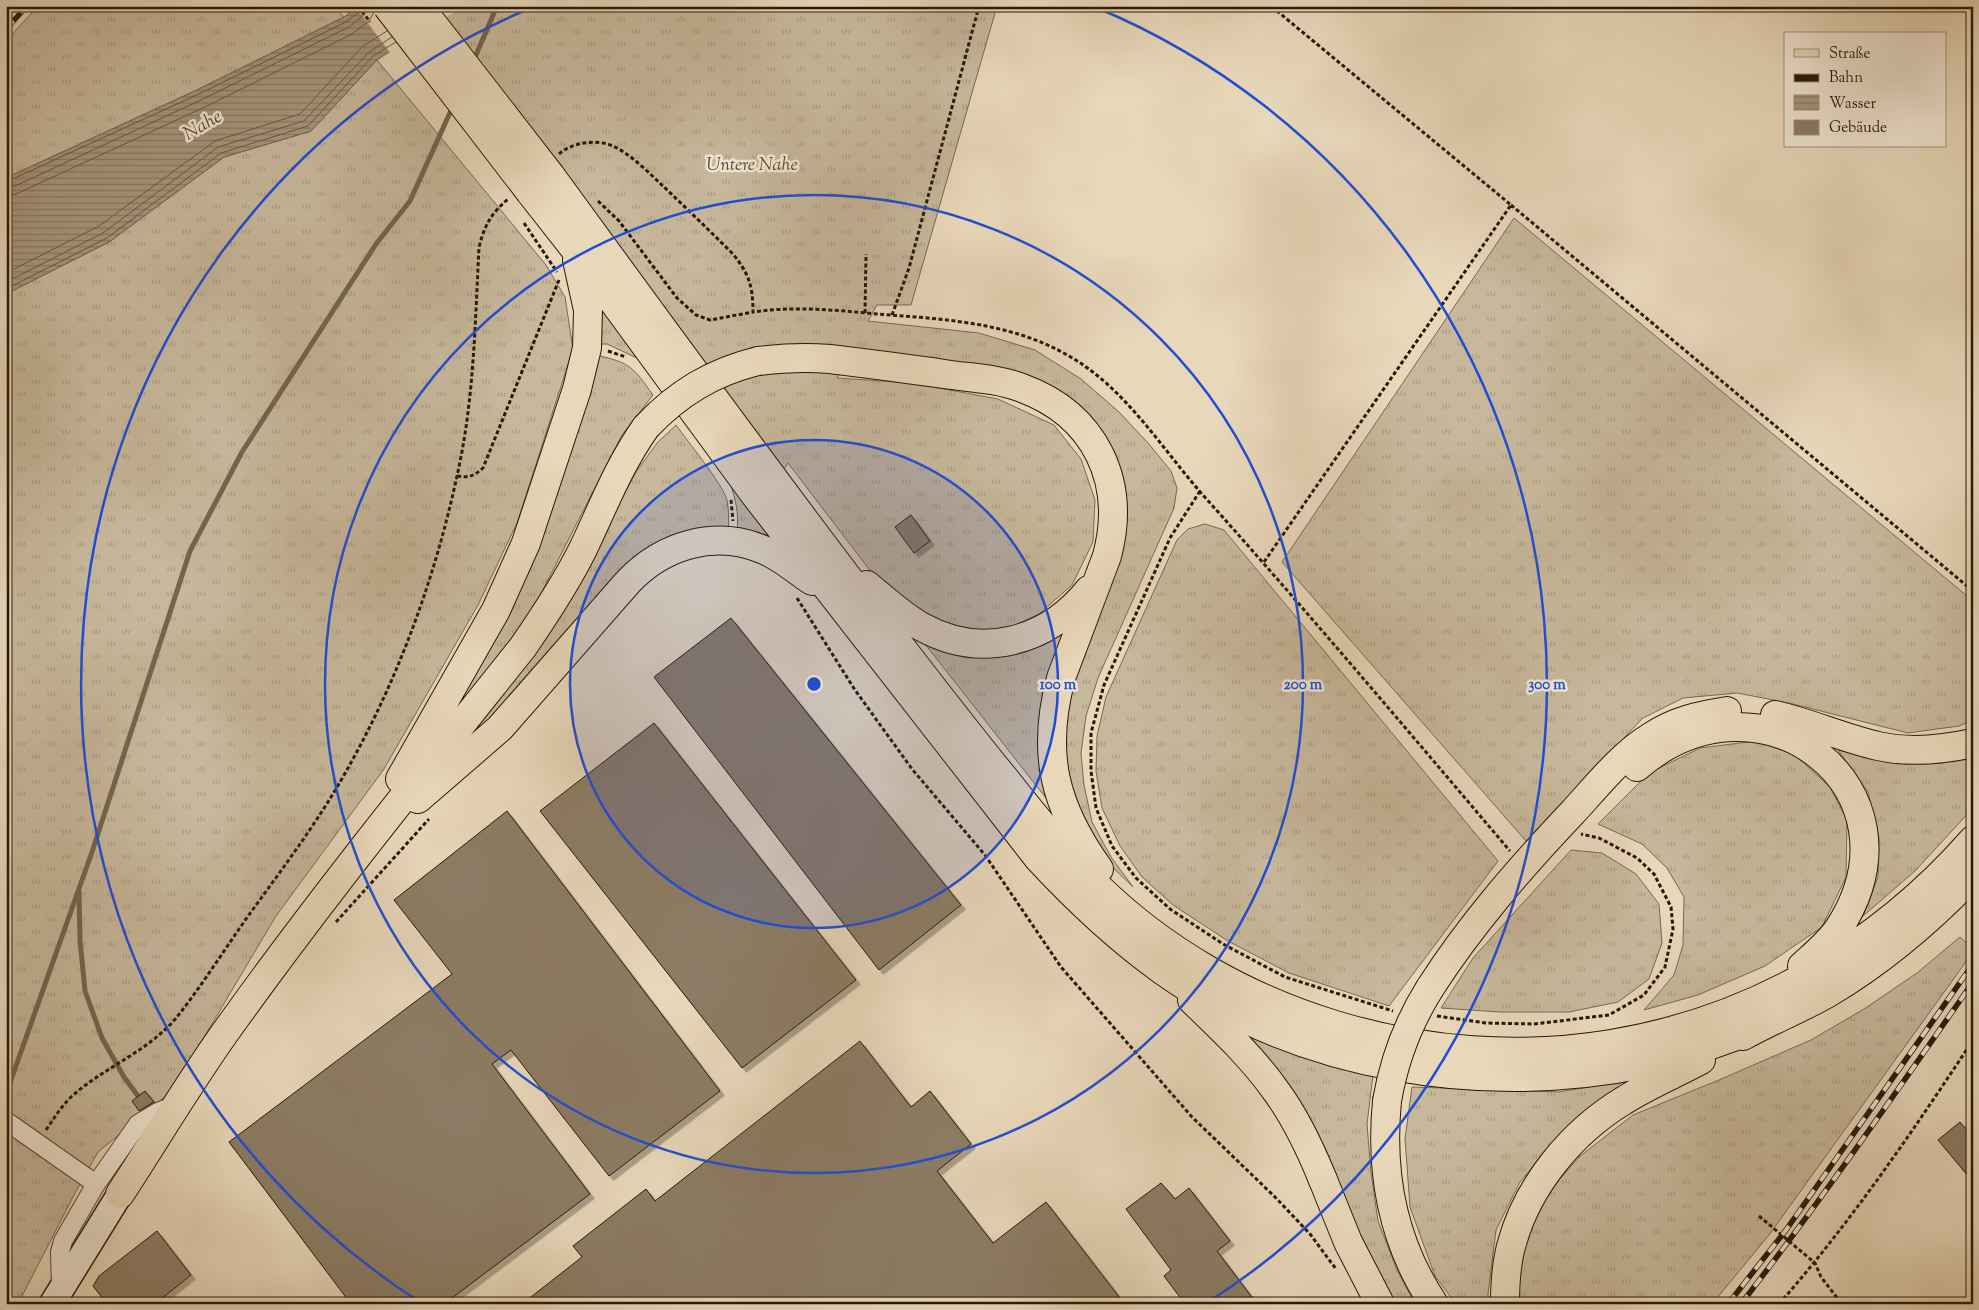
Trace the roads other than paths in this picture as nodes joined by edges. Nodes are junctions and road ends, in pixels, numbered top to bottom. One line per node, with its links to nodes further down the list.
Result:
1 (387, 6): 3 (main road, bridge)
2 (419, 6): 3 (main road, bridge)
3 (538, 179): 4 (main road); 5 (main road)
4 (574, 248): 7 (main road); 10 (main road)
5 (830, 555): 6 (main road); 12 (main road)
6 (1107, 556): 10 (main road, bridge); 12 (main road)
7 (833, 597): 10 (main road); 14 (main road)
8 (1973, 743): 13 (main road)
9 (1973, 840): 15 (main road)
10 (357, 855): 18 (main road)
11 (1973, 875): 16 (main road)
12 (1133, 917): 15 (main road)
13 (1459, 948): 15 (main road); 21 (main road, bridge)
14 (1163, 970): 16 (main road); 20 (main road)
15 (1766, 998)
16 (1758, 1028): 22 (main road)
17 (8, 1122): 18 (street)
18 (108, 1189): 19 (street)
19 (56, 1296)
20 (1380, 1304)
21 (1434, 1304)
22 (1505, 1304)

